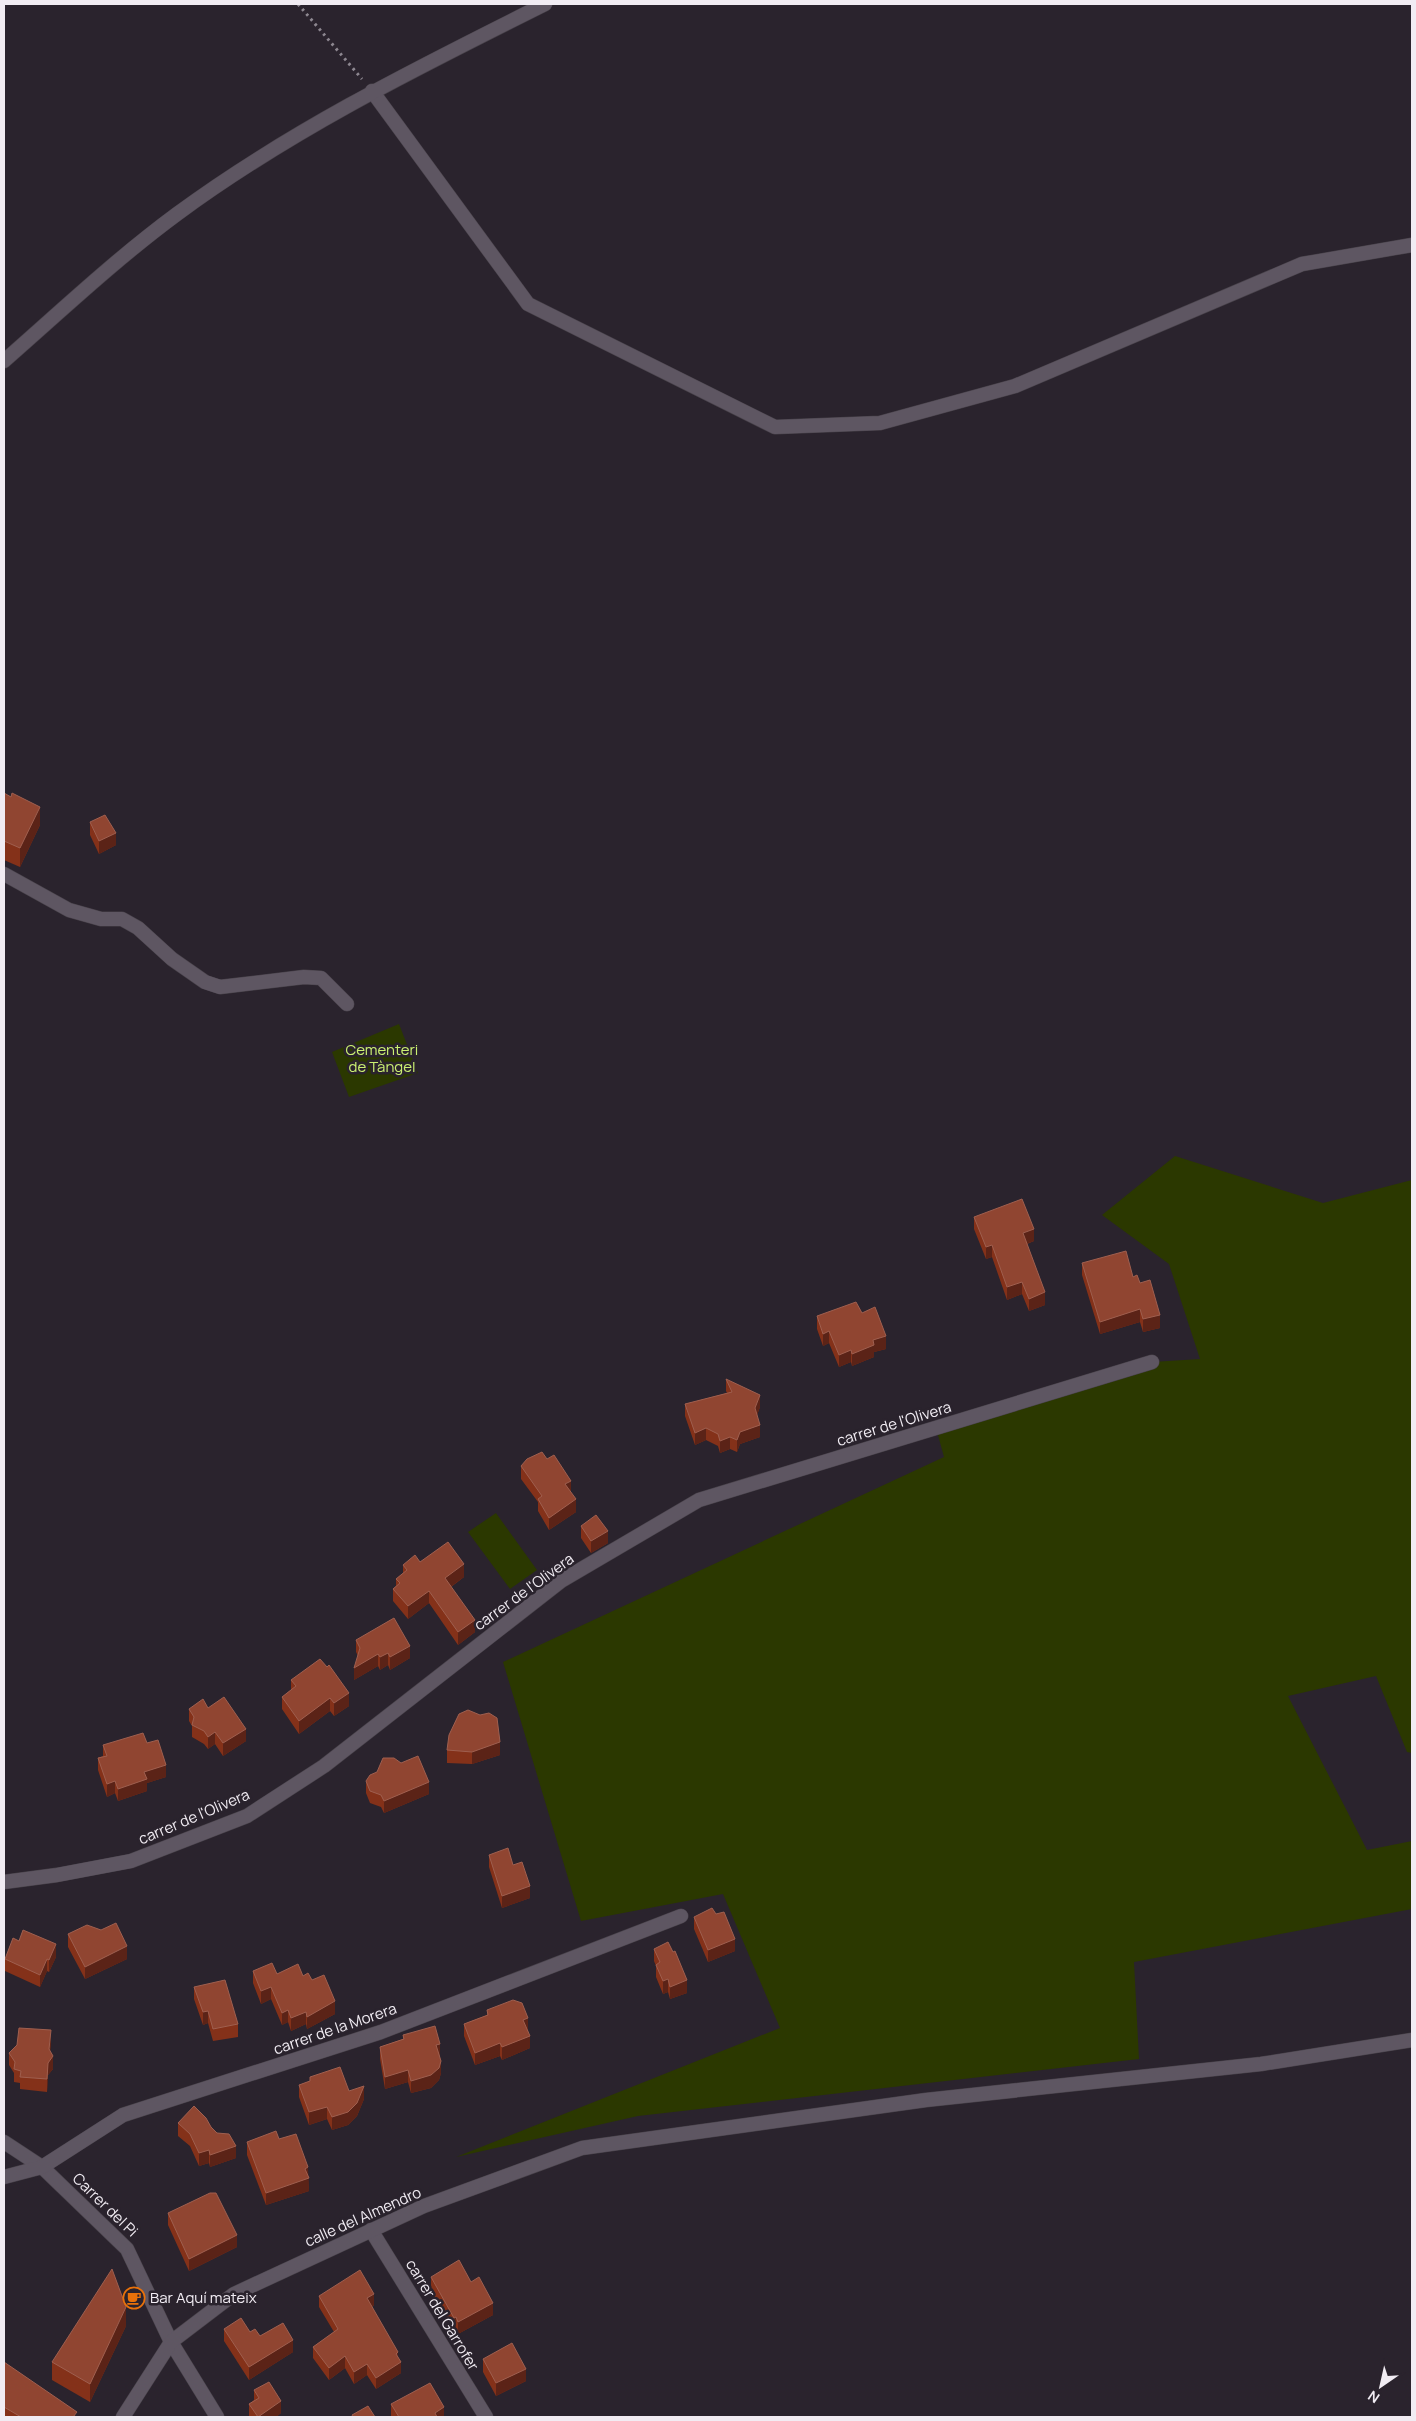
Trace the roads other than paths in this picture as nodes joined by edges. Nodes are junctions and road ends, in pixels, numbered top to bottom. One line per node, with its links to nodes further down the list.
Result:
1 (545, 4): 2 (street)
2 (372, 91): 3 (street); 4 (street)
3 (1412, 246)
4 (4, 361)
5 (4, 874): 6 (street)
6 (347, 1004)
7 (1152, 1362): 8 (street, carrer de l'Olivera)
8 (4, 1882)
9 (681, 1916): 12 (street, carrer de la Morera)
10 (1412, 2040): 14 (street, calle del Almendro)
11 (4, 2142): 12 (street, Carrer del Pi)
12 (42, 2167): 13 (street, carrer de la Morera); 15 (street, Carrer del Pi)
13 (4, 2178)
14 (371, 2230): 15 (street, calle del Almendro); 18 (street, carrer del Garrofer)
15 (171, 2342): 16 (street); 17 (street, Carrer del Pi)
16 (123, 2417)
17 (217, 2417)
18 (486, 2417)

